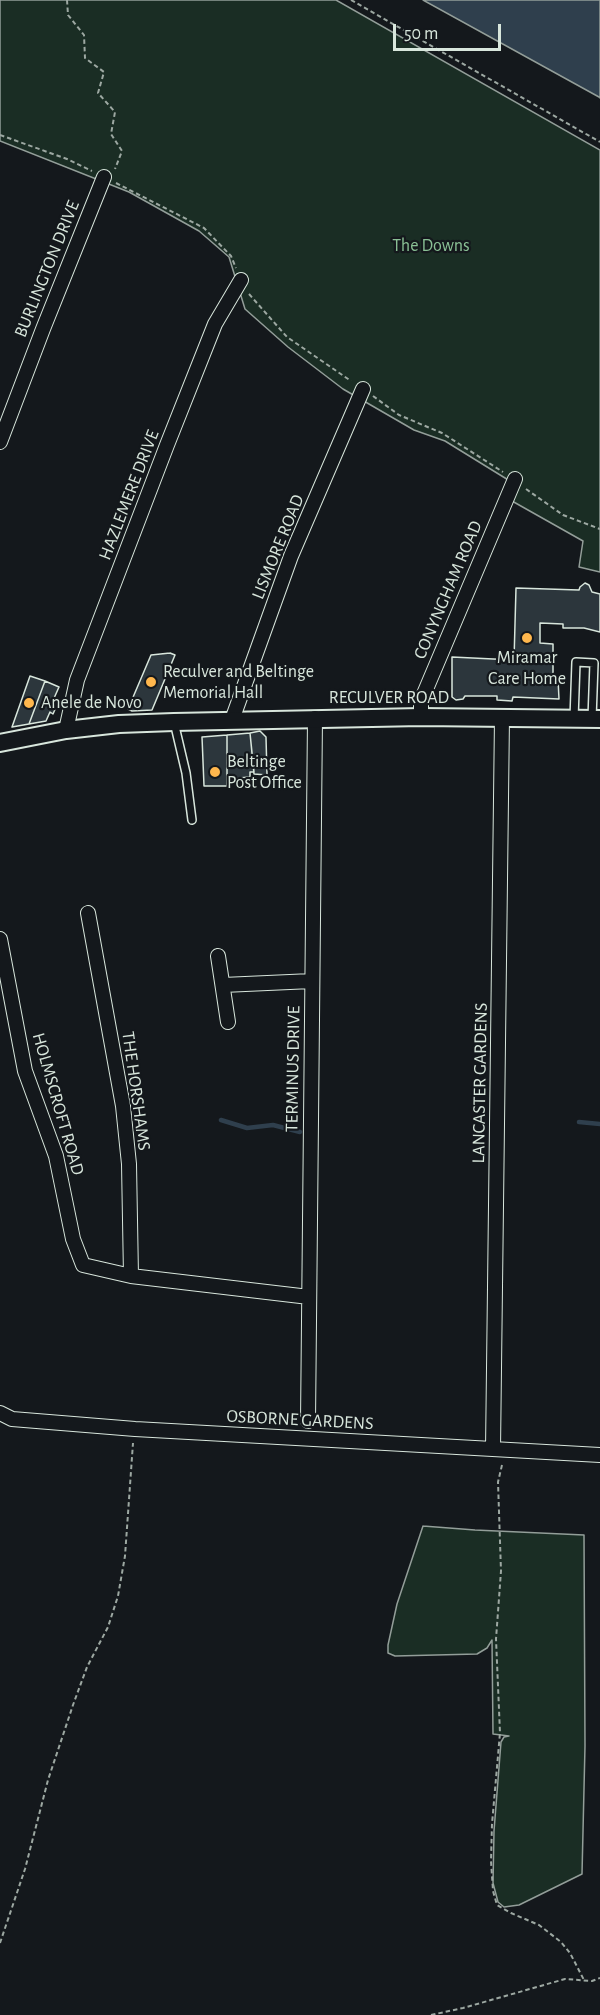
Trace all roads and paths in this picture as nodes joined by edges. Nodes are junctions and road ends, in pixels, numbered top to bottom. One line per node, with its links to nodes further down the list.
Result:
1 (67, 0): 5 (path)
2 (351, 0): 4 (path)
3 (0, 135): 5 (path)
4 (600, 141)
5 (107, 179): 6 (path); 8 (street, BURLINGTON DRIVE)
6 (241, 280): 7 (path); 18 (street, HAZLEMERE DRIVE)
7 (363, 388): 9 (path); 16 (street, LISMORE ROAD)
8 (0, 442)
9 (514, 479): 10 (path); 11 (street, CONYNGHAM ROAD)
10 (600, 529)
11 (421, 717): 12 (street, RECULVER ROAD); 13 (street, RECULVER ROAD)
12 (502, 717): 14 (street, RECULVER ROAD); 32 (street, LANCASTER GARDENS)
13 (315, 718): 16 (street, RECULVER ROAD); 24 (street, TERMINUS DRIVE)
14 (574, 719): 15 (street, RECULVER ROAD); 15 (lane)
15 (596, 719)
16 (232, 720): 17 (street, RECULVER ROAD)
17 (174, 722): 18 (street, RECULVER ROAD); 20 (lane)
18 (66, 730): 19 (street, RECULVER ROAD)
19 (0, 743)
20 (192, 820)
21 (88, 913): 27 (street, THE HORSHAMS)
22 (0, 939): 27 (street, HOLMSCROFT ROAD)
23 (218, 956): 25 (street)
24 (312, 981): 25 (street); 28 (street, TERMINUS DRIVE)
25 (223, 985): 26 (street)
26 (228, 1022)
27 (131, 1276): 28 (street, HOLMSCROFT ROAD)
28 (309, 1297): 30 (street, TERMINUS DRIVE)
29 (0, 1413): 31 (street, OSBORNE GARDENS)
30 (308, 1421)
31 (135, 1429): 32 (street, OSBORNE GARDENS); 34 (path)
32 (498, 1449): 33 (street, OSBORNE GARDENS); 36 (path)
33 (600, 1455)
34 (0, 1943)
35 (600, 1978): 36 (path)
36 (584, 1980): 37 (path)
37 (431, 2015)

